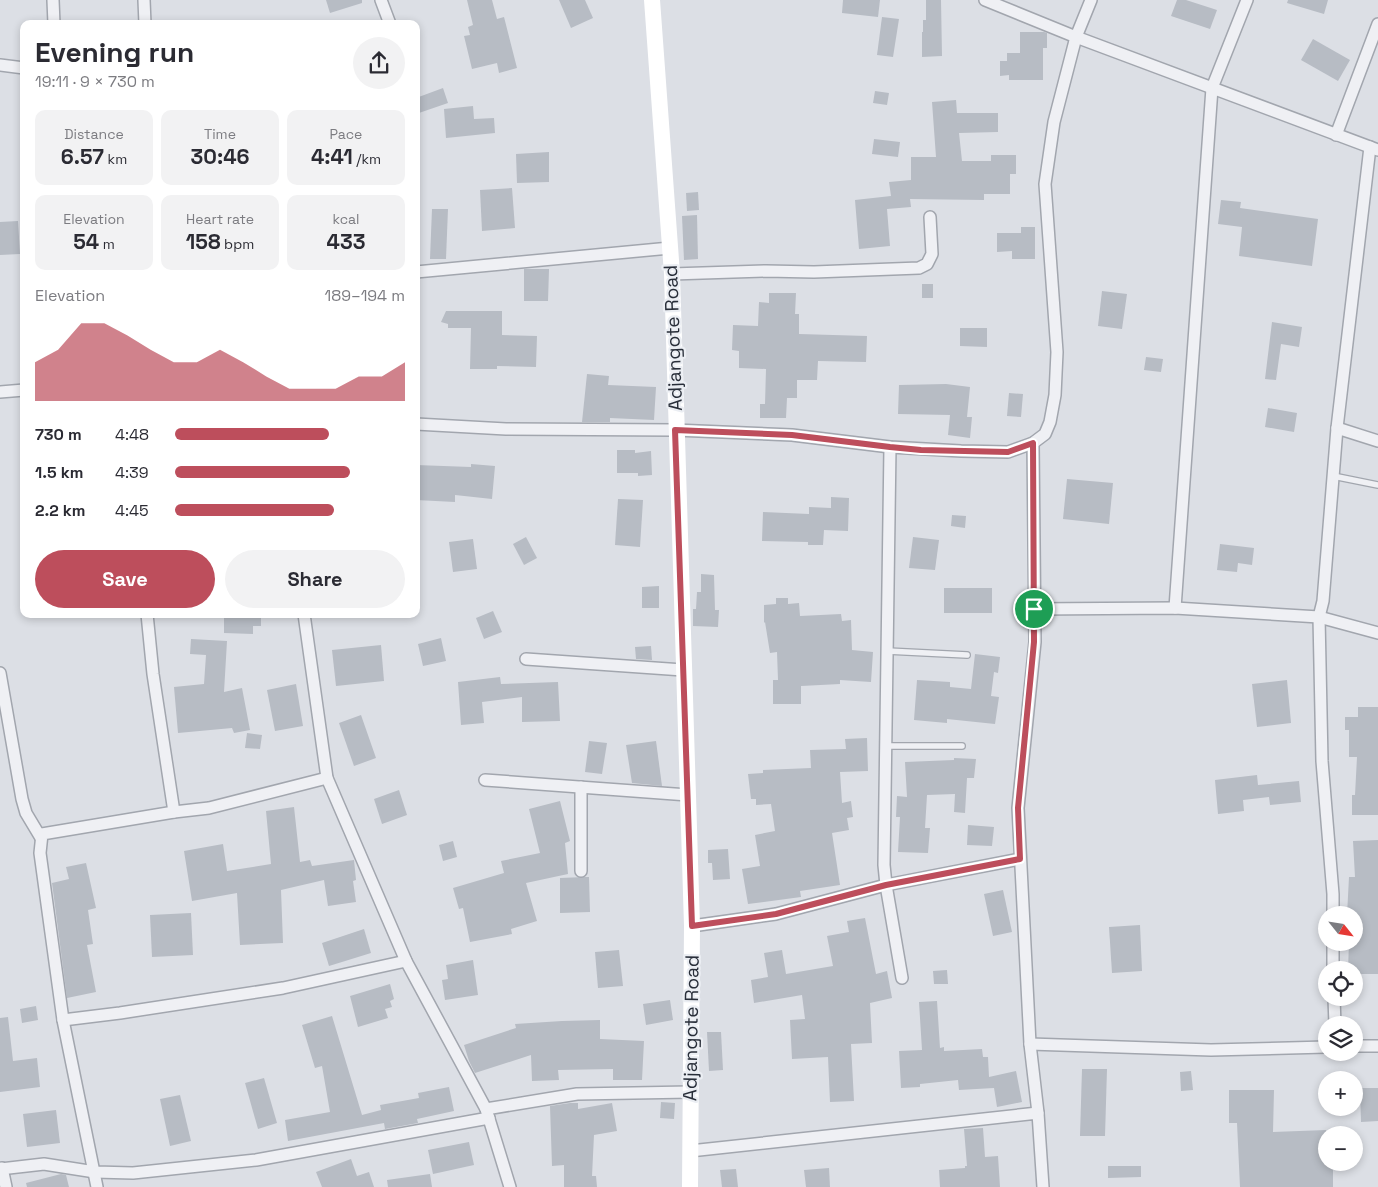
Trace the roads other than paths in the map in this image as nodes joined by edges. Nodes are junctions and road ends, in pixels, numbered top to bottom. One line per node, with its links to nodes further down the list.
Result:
1 (54, 0): 8 (street)
2 (144, 0): 9 (street)
3 (381, 0): 10 (street)
4 (652, 0): 19 (street, Adjangote Road)
5 (986, 0): 12 (street)
6 (1091, 0): 12 (street)
7 (1248, 0): 15 (street)
8 (54, 20)
9 (145, 20)
10 (388, 20)
11 (1378, 24): 16 (street)
12 (1076, 37): 15 (street); 28 (street)
13 (0, 65): 14 (street)
14 (20, 68)
15 (1212, 88): 16 (street); 32 (street)
16 (1336, 135): 17 (street)
17 (1374, 148): 25 (street)
18 (930, 217): 21 (street)
19 (670, 248): 20 (street); 21 (street, Adjangote Road)
20 (420, 272)
21 (672, 274): 26 (street, Adjangote Road)
22 (20, 390): 23 (street)
23 (0, 392)
24 (420, 424): 26 (street)
25 (1337, 428): 27 (street); 30 (street)
26 (675, 430): 29 (street); 41 (street, Adjangote Road)
27 (1378, 441)
28 (1033, 443): 29 (street); 33 (street)
29 (890, 447): 38 (street)
30 (1333, 476): 31 (lane); 34 (street)
31 (1378, 485)
32 (1175, 608): 33 (street); 34 (street)
33 (1034, 609): 51 (street)
34 (1319, 617): 37 (street); 54 (street)
35 (147, 618): 49 (street)
36 (305, 618): 45 (street)
37 (1378, 633)
38 (887, 651): 39 (lane); 43 (street)
39 (967, 654)
40 (526, 658): 41 (street)
41 (684, 670): 48 (street, Adjangote Road)
42 (0, 673): 50 (street)
43 (886, 746): 44 (lane); 53 (street)
44 (962, 746)
45 (327, 778): 49 (street); 56 (street)
46 (485, 780): 47 (street)
47 (581, 787): 48 (street); 52 (street)
48 (688, 795): 55 (street, Adjangote Road)
49 (174, 812): 50 (street)
50 (41, 838): 58 (street)
51 (1020, 859): 53 (street); 59 (street)
52 (581, 871)
53 (886, 885): 55 (street); 57 (street)
54 (1333, 906)
55 (692, 926): 63 (street, Adjangote Road)
56 (406, 961): 58 (street); 65 (street)
57 (902, 978)
58 (63, 1020): 68 (street)
59 (1030, 1044): 62 (street); 64 (street)
60 (1363, 1046): 61 (street)
61 (1378, 1046)
62 (1318, 1047)
63 (690, 1092): 65 (street); 66 (street, Adjangote Road)
64 (1038, 1113): 66 (street); 73 (street)
65 (488, 1114): 68 (street); 71 (street)
66 (690, 1151): 72 (street, Adjangote Road)
67 (1, 1168): 68 (street); 69 (street)
68 (95, 1172): 70 (street)
69 (6, 1187)
70 (97, 1187)
71 (510, 1187)
72 (690, 1187)
73 (1043, 1187)

